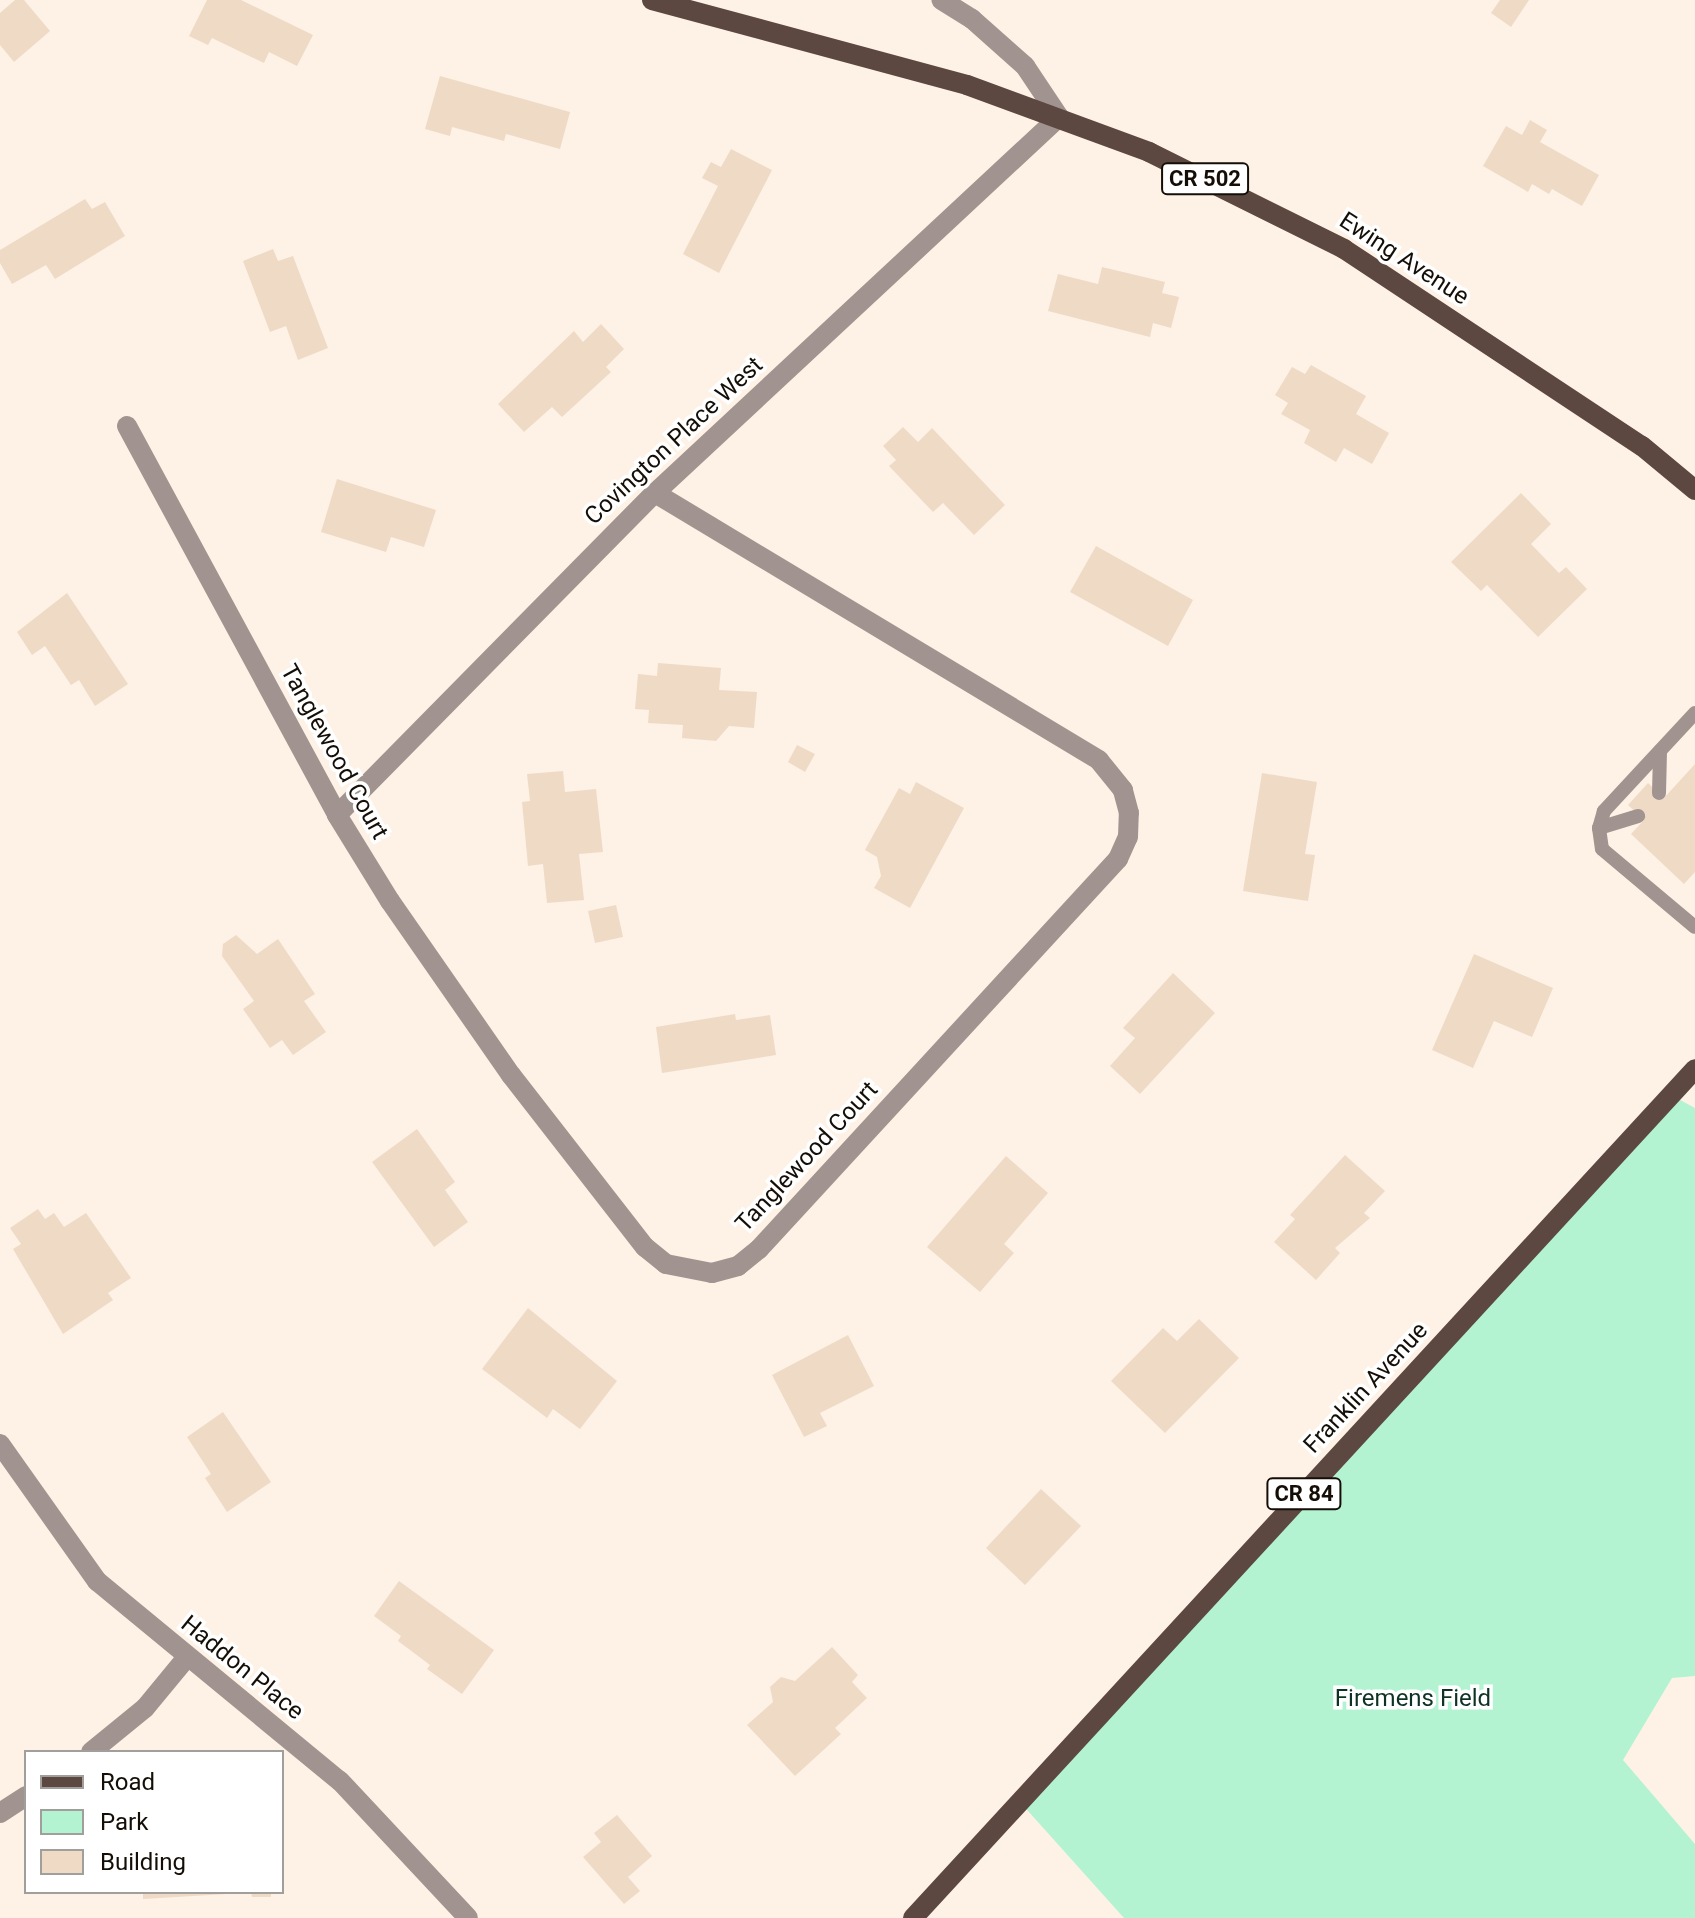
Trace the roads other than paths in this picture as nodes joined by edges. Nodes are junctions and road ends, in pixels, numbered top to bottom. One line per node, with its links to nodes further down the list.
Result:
1 (652, 0): 3 (main road, Ewing Avenue / CR 502)
2 (941, 0): 3 (street)
3 (1059, 117): 5 (main road, Ewing Avenue / CR 502); 6 (street, Covington Place West)
4 (127, 426): 10 (street, Tanglewood Court)
5 (1695, 490)
6 (655, 493): 10 (street, Covington Place West); 10 (street, Tanglewood Court)
7 (1695, 713): 8 (lane)
8 (1660, 751): 9 (lane); 12 (lane)
9 (1659, 793)
10 (337, 815)
11 (1638, 816): 12 (lane)
12 (1599, 828): 13 (lane)
13 (1695, 927)
14 (1695, 1069): 21 (main road, Franklin Avenue / CR 84)
15 (0, 1444): 16 (street, Haddon Place)
16 (187, 1657): 17 (street); 20 (street, Haddon Place)
17 (93, 1750)
18 (24, 1797): 19 (street)
19 (0, 1813)
20 (468, 1918)
21 (913, 1918)

